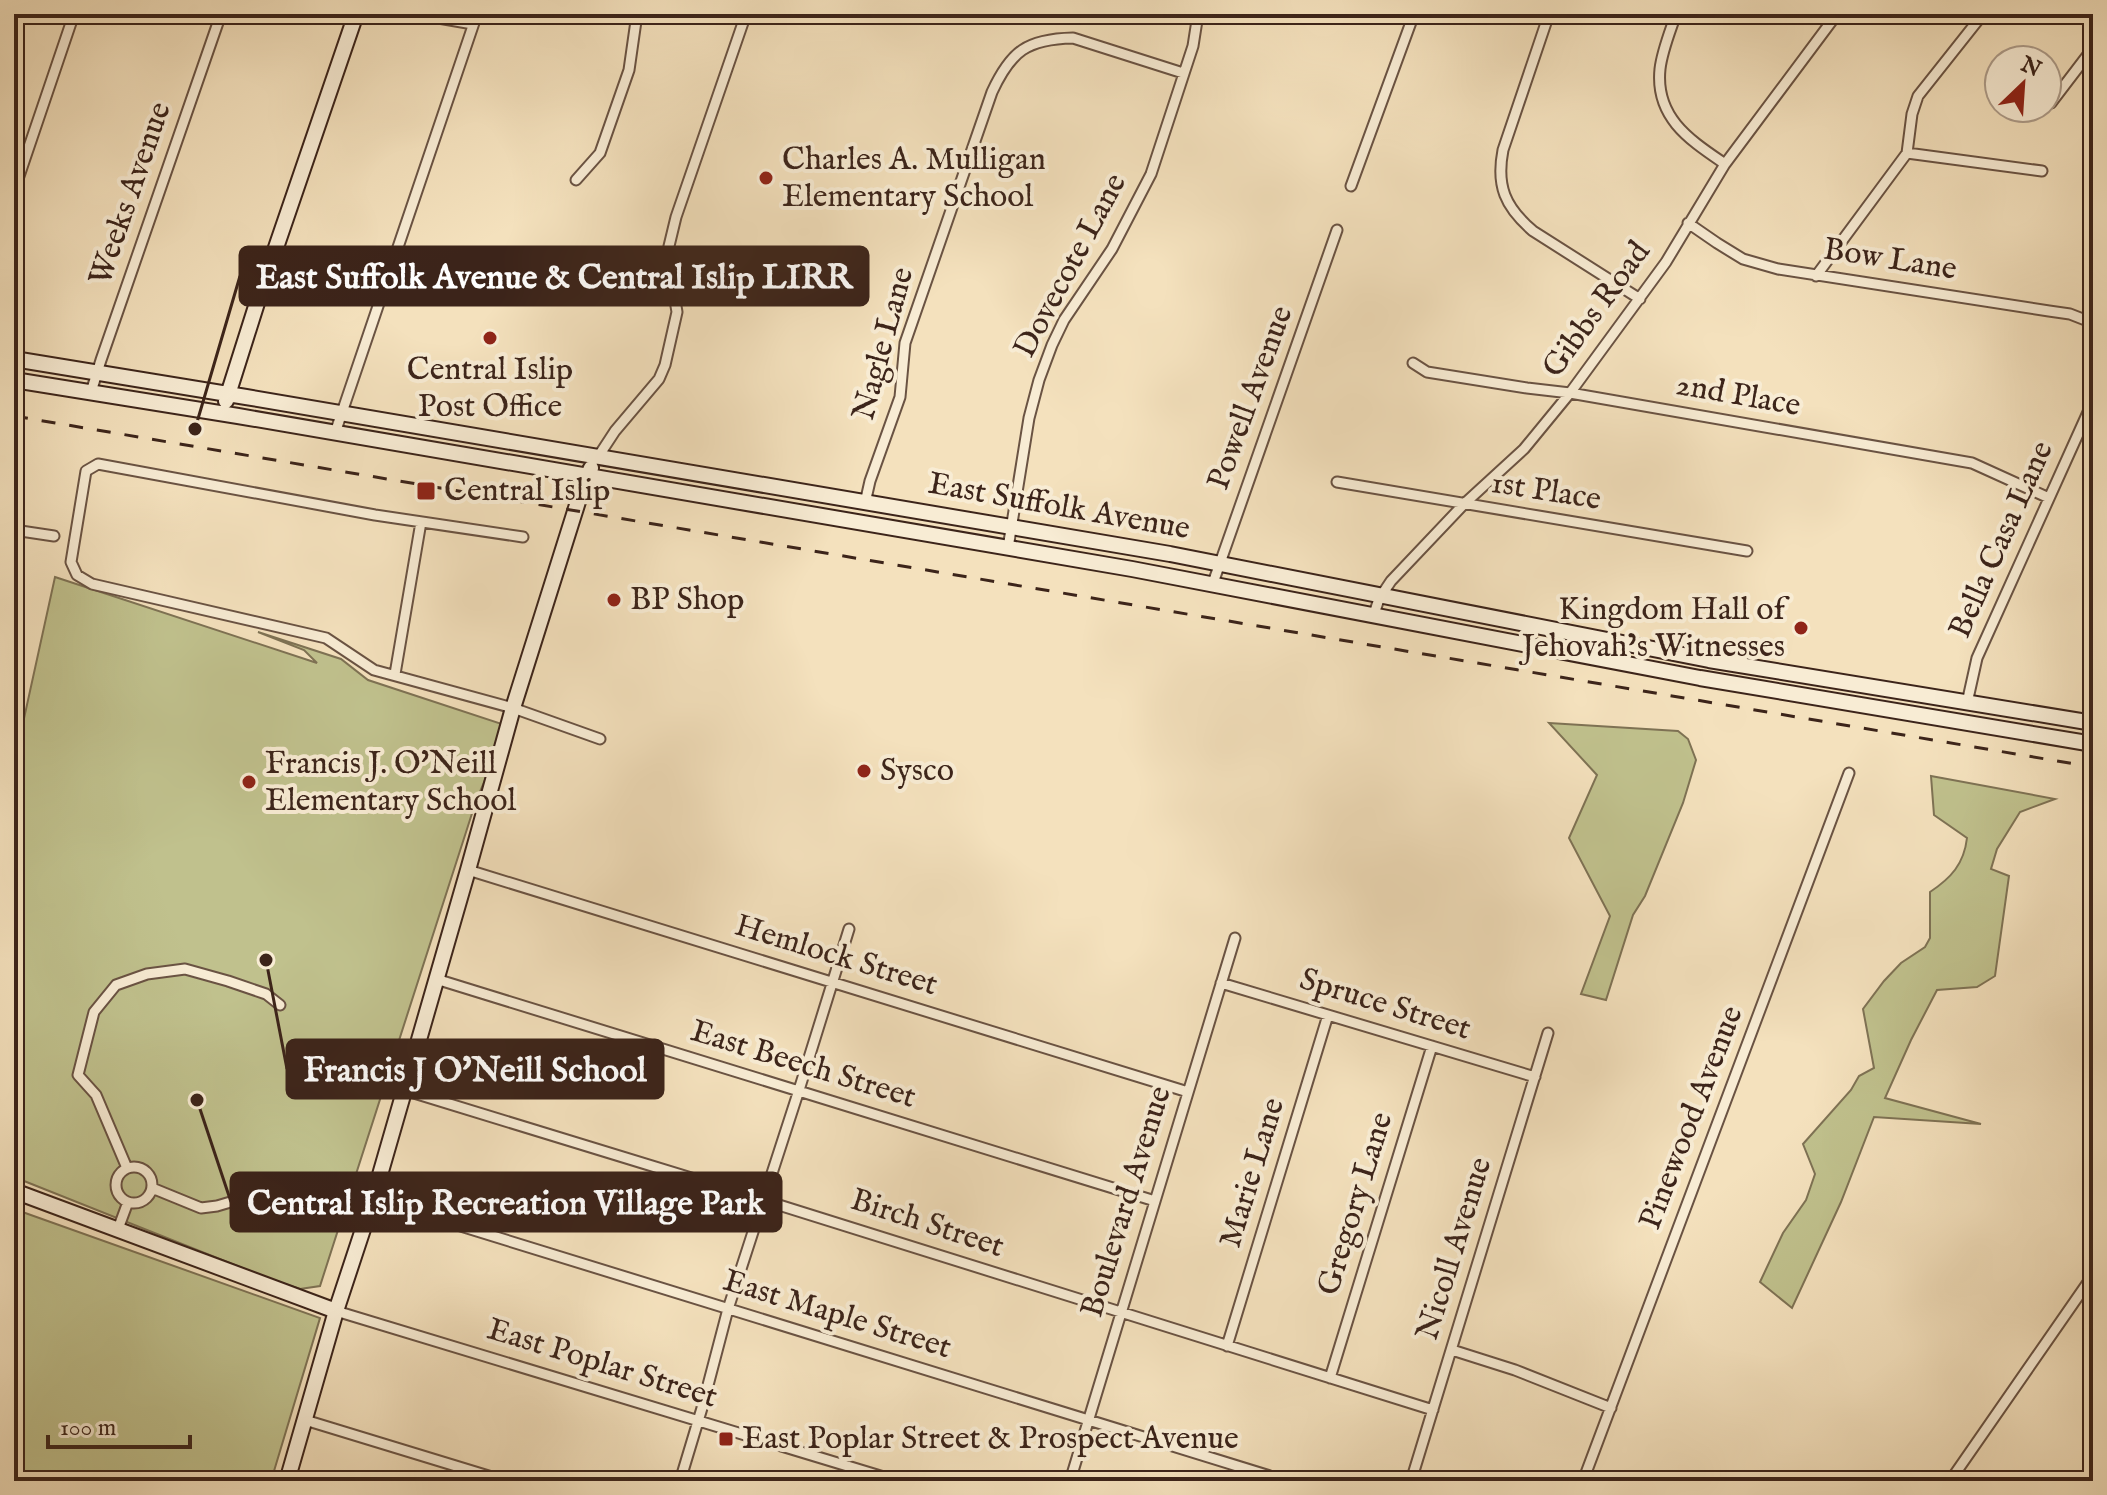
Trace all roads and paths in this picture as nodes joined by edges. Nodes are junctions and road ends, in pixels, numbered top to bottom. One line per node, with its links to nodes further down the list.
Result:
1 (74, 14): 22 (street)
2 (221, 14): 30 (street, Weeks Avenue)
3 (356, 14): 34 (main road)
4 (415, 14): 13 (street)
5 (637, 14): 20 (street)
6 (746, 14): 39 (street)
7 (1198, 14): 15 (street, Dovecote Lane)
8 (1414, 14): 21 (street)
9 (1549, 14): 26 (street)
10 (1676, 14): 18 (street)
11 (1837, 14): 18 (street, Gibbs Road)
12 (1983, 14): 17 (street)
13 (475, 19): 36 (street)
14 (2093, 48): 16 (street)
15 (1183, 73): 43 (street, Nagle Lane); 46 (street, Dovecote Lane)
16 (2063, 87)
17 (1907, 153): 19 (street); 25 (street)
18 (1725, 164): 23 (street, Gibbs Road)
19 (2042, 171)
20 (576, 180)
21 (1351, 186)
22 (14, 191)
23 (1688, 223): 25 (street, Bow Lane); 26 (street, Gibbs Road)
24 (1337, 230): 52 (street, Powell Avenue)
25 (1816, 276): 27 (street, Bow Lane)
26 (1640, 299): 33 (street, Gibbs Road)
27 (2093, 323)
28 (14, 359): 30 (main road, East Suffolk Avenue)
29 (1413, 363): 33 (street, 2nd Place)
30 (96, 372): 32 (street, Weeks Avenue); 34 (main road, East Suffolk Avenue)
31 (14, 380): 32 (main road, East Suffolk Avenue)
32 (91, 392): 37 (main road, East Suffolk Avenue)
33 (1570, 393): 42 (street, 2nd Place); 44 (street, Gibbs Road)
34 (228, 394): 36 (main road, East Suffolk Avenue); 37 (main road)
35 (2093, 401): 42 (street, Bella Casa Lane)
36 (341, 413): 38 (street); 39 (main road, East Suffolk Avenue)
37 (223, 414): 38 (main road, East Suffolk Avenue)
38 (335, 433): 40 (main road, East Suffolk Avenue)
39 (598, 457): 40 (main road); 43 (main road, East Suffolk Avenue)
40 (587, 476): 50 (main road, East Suffolk Avenue); 58 (main road)
41 (1337, 482): 44 (street, 1st Place)
42 (2049, 498): 57 (street, Bella Casa Lane)
43 (865, 503): 46 (main road, East Suffolk Avenue)
44 (1464, 504): 51 (street, 1st Place); 54 (street, Gibbs Road)
45 (421, 522): 49 (street); 56 (street); 56 (street)
46 (1012, 527): 50 (street, Dovecote Lane); 52 (main road, East Suffolk Avenue)
47 (14, 530): 48 (street)
48 (54, 536)
49 (523, 537)
50 (1008, 548): 53 (main road, East Suffolk Avenue)
51 (1747, 551)
52 (1220, 563): 53 (street, Powell Avenue); 54 (main road, East Suffolk Avenue)
53 (1213, 583): 55 (main road, East Suffolk Avenue)
54 (1382, 595): 55 (street, Gibbs Road); 57 (main road, East Suffolk Avenue)
55 (1374, 614): 61 (main road, East Suffolk Avenue)
56 (395, 674): 58 (street)
57 (1967, 703): 59 (main road, East Suffolk Avenue)
58 (513, 708): 60 (street); 63 (main road)
59 (2093, 723)
60 (600, 739)
61 (2093, 744)
62 (1849, 773): 93 (street, Pinewood Avenue)
63 (468, 870): 66 (main road); 67 (street, Hemlock Street)
64 (849, 929): 67 (street)
65 (1235, 938): 68 (street, Boulevard Avenue)
66 (436, 979): 74 (main road); 75 (street, East Beech Street)
67 (832, 983): 75 (street); 76 (street, Hemlock Street)
68 (1221, 983): 70 (street, Spruce Street); 76 (street, Boulevard Avenue)
69 (280, 1005): 77 (street)
70 (1328, 1015): 72 (street, Spruce Street); 90 (street, Marie Lane)
71 (1548, 1033): 73 (street, Nicoll Avenue)
72 (1432, 1046): 73 (street, Spruce Street); 92 (street, Gregory Lane)
73 (1535, 1077): 91 (street, Nicoll Avenue)
74 (404, 1090): 81 (main road); 82 (street, Birch Street)
75 (799, 1090): 82 (street); 83 (street, East Beech Street)
76 (1188, 1092): 83 (street, Boulevard Avenue)
77 (127, 1168): 78 (street); 84 (street)
78 (152, 1188): 80 (street); 84 (street)
79 (14, 1191): 85 (main road)
80 (244, 1198)
81 (373, 1199): 87 (street, East Maple Street); 88 (main road)
82 (763, 1200): 87 (street); 89 (street, Birch Street)
83 (1155, 1201): 89 (street, Boulevard Avenue)
84 (128, 1202): 85 (street)
85 (118, 1229): 88 (main road)
86 (2093, 1275): 106 (street)
87 (728, 1309): 95 (street, East Maple Street); 97 (street)
88 (336, 1311): 96 (main road); 97 (street, East Poplar Street)
89 (1121, 1313): 90 (street, Birch Street); 95 (street, Boulevard Avenue)
90 (1227, 1346): 92 (street, Birch Street)
91 (1452, 1350): 93 (street); 94 (street, Nicoll Avenue)
92 (1330, 1378): 94 (street, Birch Street)
93 (1611, 1408): 105 (street, Pinewood Avenue)
94 (1433, 1410): 104 (street, Nicoll Avenue)
95 (1089, 1419): 102 (street, Boulevard Avenue); 103 (street, East Maple Street)
96 (305, 1420): 98 (main road); 99 (street)
97 (699, 1420): 100 (street); 101 (street, East Poplar Street)
98 (287, 1481)
99 (505, 1481)
100 (680, 1481)
101 (897, 1481)
102 (1070, 1481)
103 (1286, 1481)
104 (1411, 1481)
105 (1583, 1481)
106 (1950, 1481)

